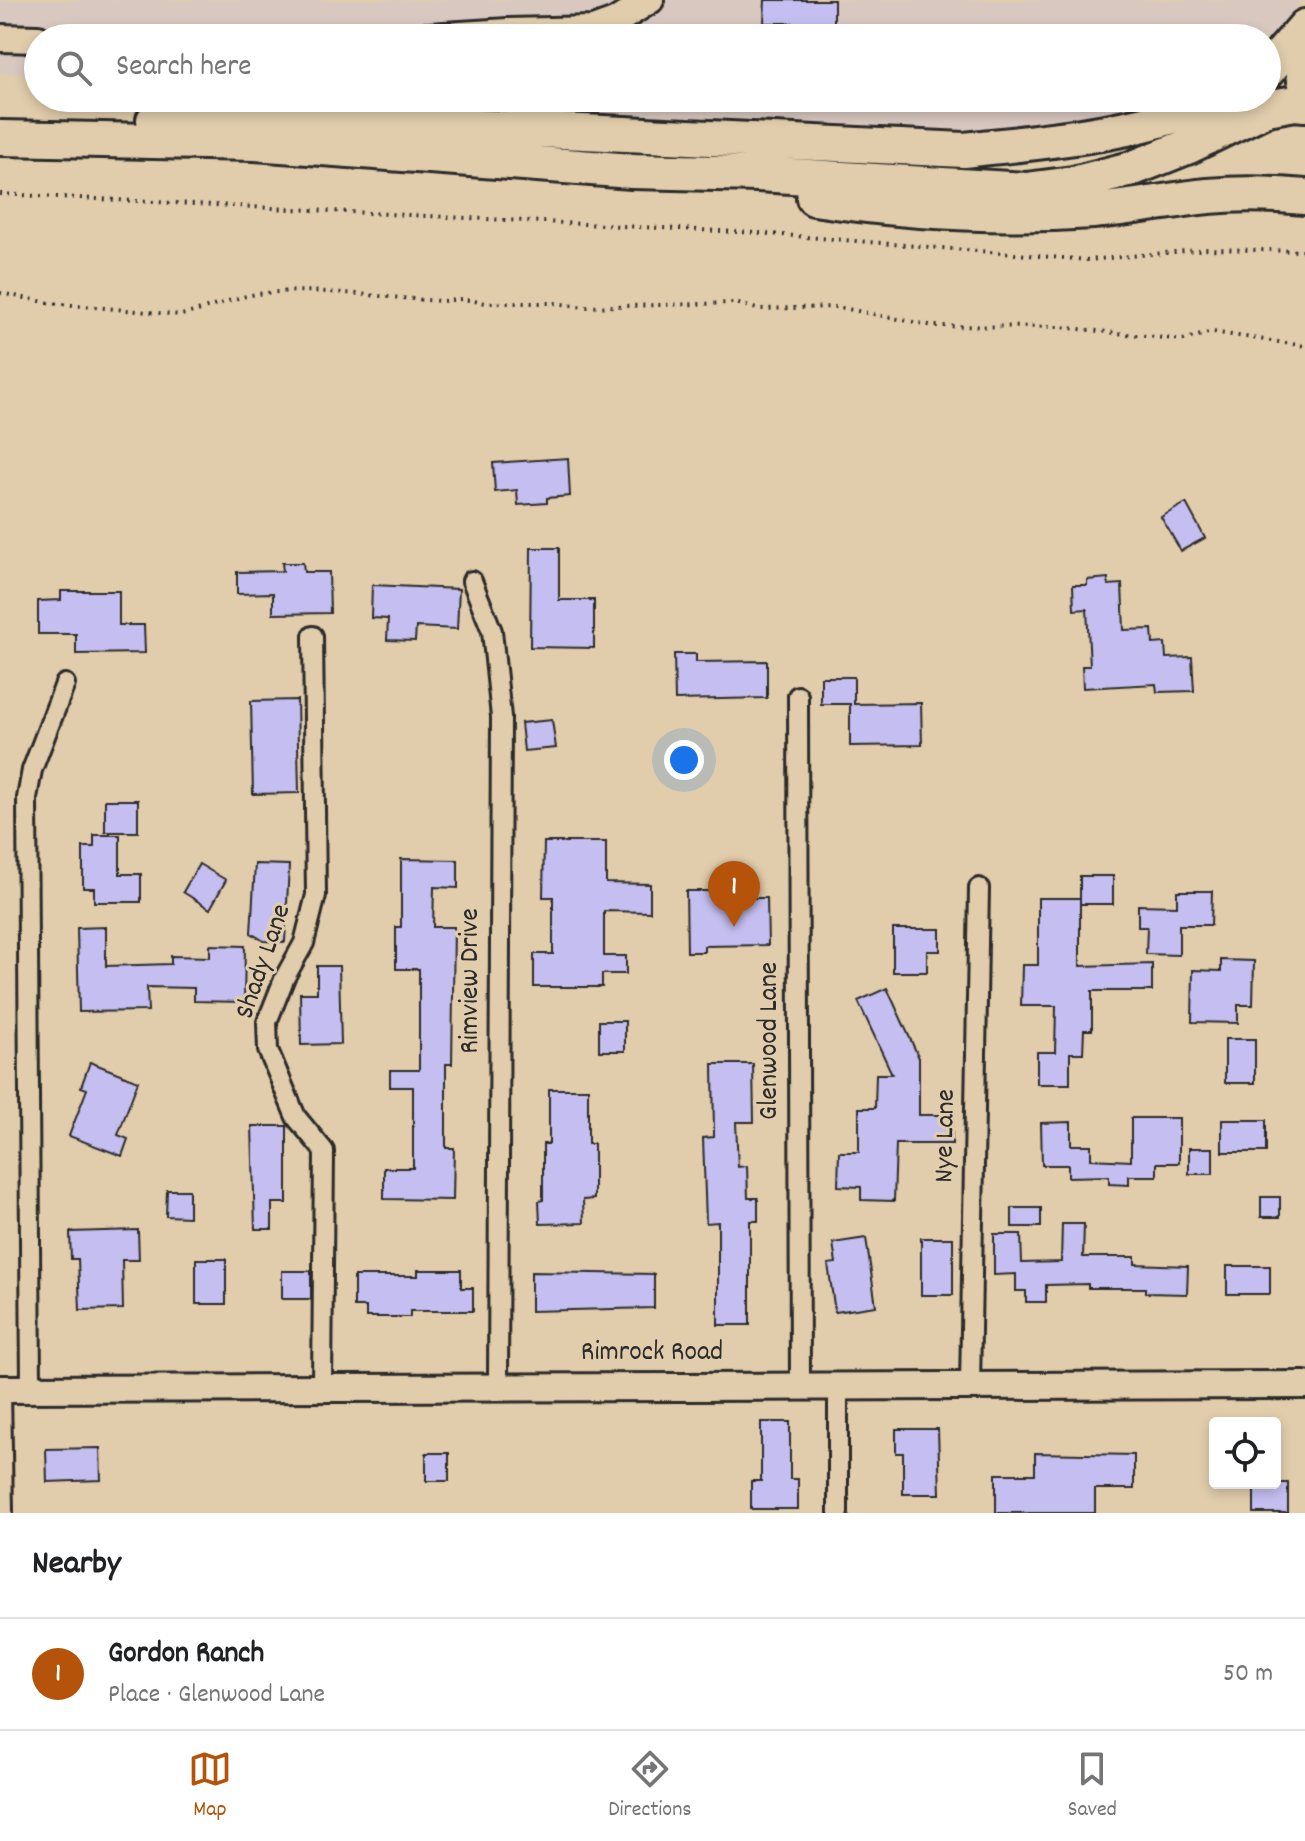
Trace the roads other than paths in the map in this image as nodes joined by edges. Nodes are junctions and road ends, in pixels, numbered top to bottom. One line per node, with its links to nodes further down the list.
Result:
1 (650, 0): 2 (main road)
2 (610, 24)
3 (1305, 27): 7 (highway)
4 (1305, 36): 8 (highway)
5 (0, 38): 6 (main road)
6 (24, 39)
7 (1281, 55)
8 (1305, 80)
9 (1305, 104): 10 (highway)
10 (1281, 106)
11 (1189, 112): 13 (highway)
12 (1259, 112): 15 (highway)
13 (0, 125)
14 (0, 138): 15 (highway)
15 (632, 171): 16 (highway)
16 (1305, 197)
17 (472, 581): 24 (street, Rimview Drive)
18 (313, 636): 27 (street, Shady Lane)
19 (65, 684): 28 (street)
20 (798, 696): 25 (street, Glenwood Lane)
21 (979, 888): 22 (street, Nye Lane)
22 (970, 1385): 23 (main road, Rimrock Road); 26 (main road, Rimrock Road)
23 (1305, 1385)
24 (498, 1386): 25 (main road, Rimrock Road); 27 (main road, Rimrock Road)
25 (800, 1386): 26 (main road, Rimrock Road)
26 (838, 1386): 31 (street)
27 (322, 1387): 28 (main road, Rimrock Road)
28 (31, 1388): 29 (main road, Rimrock Road)
29 (1, 1389): 30 (street)
30 (3, 1513)
31 (838, 1513)

